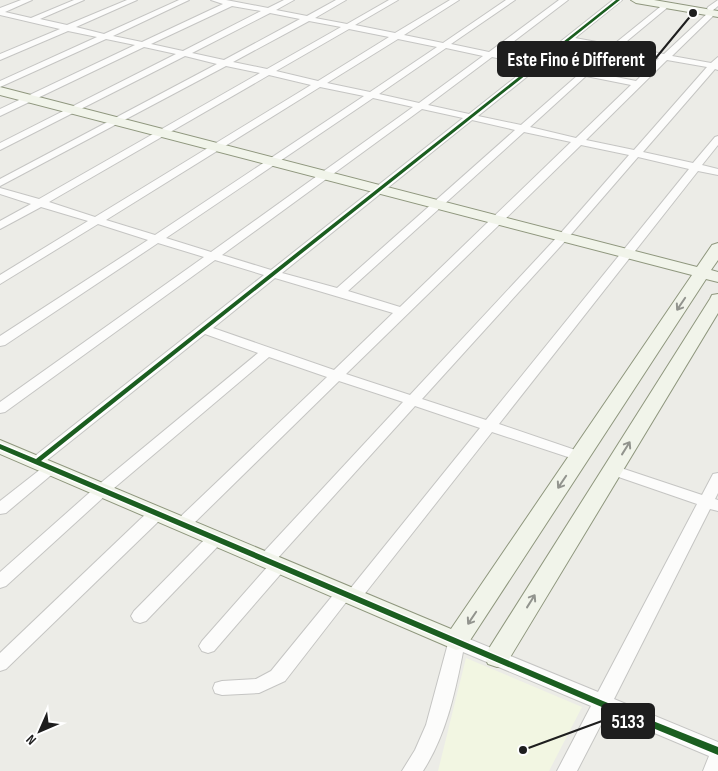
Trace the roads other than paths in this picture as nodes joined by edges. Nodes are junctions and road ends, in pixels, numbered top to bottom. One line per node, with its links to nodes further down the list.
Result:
1 (28, 0): 18 (street)
2 (80, 0): 20 (street)
3 (133, 0): 22 (street)
4 (185, 0): 23 (street)
5 (215, 0): 15 (street)
6 (290, 0): 17 (street)
7 (342, 0): 19 (street)
8 (394, 0): 21 (street)
9 (455, 0): 24 (street)
10 (511, 0): 27 (street)
11 (564, 0): 30 (street)
12 (618, 0): 25 (street)
13 (636, 0): 14 (street)
14 (666, 2): 16 (street); 28 (street)
15 (231, 3): 17 (street); 26 (street)
16 (715, 9): 32 (street)
17 (269, 10): 19 (street); 29 (street)
18 (0, 12): 20 (street)
19 (308, 18): 21 (street); 33 (street)
20 (32, 20): 22 (street)
21 (348, 26): 24 (street); 36 (street)
22 (70, 28): 23 (street); 31 (street)
23 (107, 36): 26 (street); 39 (street)
24 (398, 36): 27 (street); 38 (street)
25 (569, 39): 28 (street); 34 (street)
26 (144, 45): 29 (street); 43 (street)
27 (446, 45): 30 (street); 42 (street)
28 (615, 48): 32 (street); 37 (street)
29 (183, 54): 33 (street); 45 (street)
30 (492, 54): 34 (street); 44 (street)
31 (0, 57)
32 (666, 57): 35 (street); 40 (street)
33 (227, 63): 36 (street); 48 (street)
34 (538, 63): 37 (street); 47 (street)
35 (716, 64): 55 (street)
36 (269, 72): 38 (street); 50 (street)
37 (585, 73): 40 (street); 49 (street)
38 (322, 83): 42 (street); 54 (street)
39 (0, 84)
40 (638, 84): 52 (street)
41 (0, 91): 43 (street)
42 (370, 94): 44 (street); 56 (street)
43 (30, 99): 45 (street); 46 (street)
44 (422, 106): 47 (street); 59 (street)
45 (74, 110): 48 (street); 53 (street)
46 (0, 113)
47 (472, 117): 49 (street); 61 (street)
48 (118, 122): 50 (street); 60 (street)
49 (524, 129): 52 (street); 64 (street)
50 (163, 133): 54 (street); 63 (street)
51 (718, 139): 57 (street)
52 (578, 141): 55 (street); 66 (street)
53 (0, 147)
54 (216, 147): 56 (street); 65 (street)
55 (637, 154): 57 (street); 68 (street)
56 (273, 162): 59 (street); 69 (street)
57 (697, 167): 58 (street); 71 (street)
58 (718, 172)
59 (326, 175): 61 (street); 72 (street)
60 (0, 183)
61 (380, 189): 64 (street); 73 (street)
62 (0, 191): 63 (street)
63 (40, 203): 65 (street); 67 (street)
64 (439, 205): 66 (street); 76 (street)
65 (97, 220): 69 (street); 75 (street)
66 (498, 220): 68 (street); 78 (street)
67 (0, 226)
68 (563, 237): 71 (street); 83 (street)
69 (157, 238): 72 (street); 80 (street)
70 (718, 248): 74 (street)
71 (626, 253): 74 (street); 85 (street)
72 (213, 256): 73 (street); 84 (street)
73 (272, 274): 76 (street); 79 (street)
74 (710, 275): 87 (street, one-way to 87)
75 (0, 280)
76 (339, 292): 78 (street)
77 (718, 299): 89 (street, one-way to 77)
78 (403, 312): 82 (street)
79 (203, 329): 81 (street); 88 (street)
80 (0, 342)
81 (267, 352): 82 (street); 91 (street)
82 (337, 375): 83 (street); 95 (street)
83 (412, 400): 85 (street); 97 (street)
84 (0, 409)
85 (490, 425): 87 (street); 99 (street)
86 (0, 446): 88 (street)
87 (579, 456): 101 (street, one-way to 101)
88 (43, 465): 91 (street); 93 (street)
89 (612, 470): 92 (street); 103 (street, one-way to 89)
90 (718, 478): 92 (street)
91 (102, 490): 94 (street); 98 (street)
92 (712, 504): 106 (street)
93 (0, 509)
94 (157, 513): 95 (street); 104 (street)
95 (183, 524): 96 (street)
96 (216, 538): 97 (street); 100 (street)
97 (272, 562): 99 (street); 102 (street)
98 (0, 582)
99 (349, 595): 101 (street); 105 (street)
100 (140, 616)
101 (456, 641): 103 (street); 109 (street)
102 (208, 646)
103 (497, 657): 106 (street)
104 (0, 664)
105 (222, 688)
106 (600, 703): 107 (street); 110 (street)
107 (718, 751)
108 (718, 759): 111 (street)
109 (412, 771)
110 (567, 771)
111 (713, 771)

